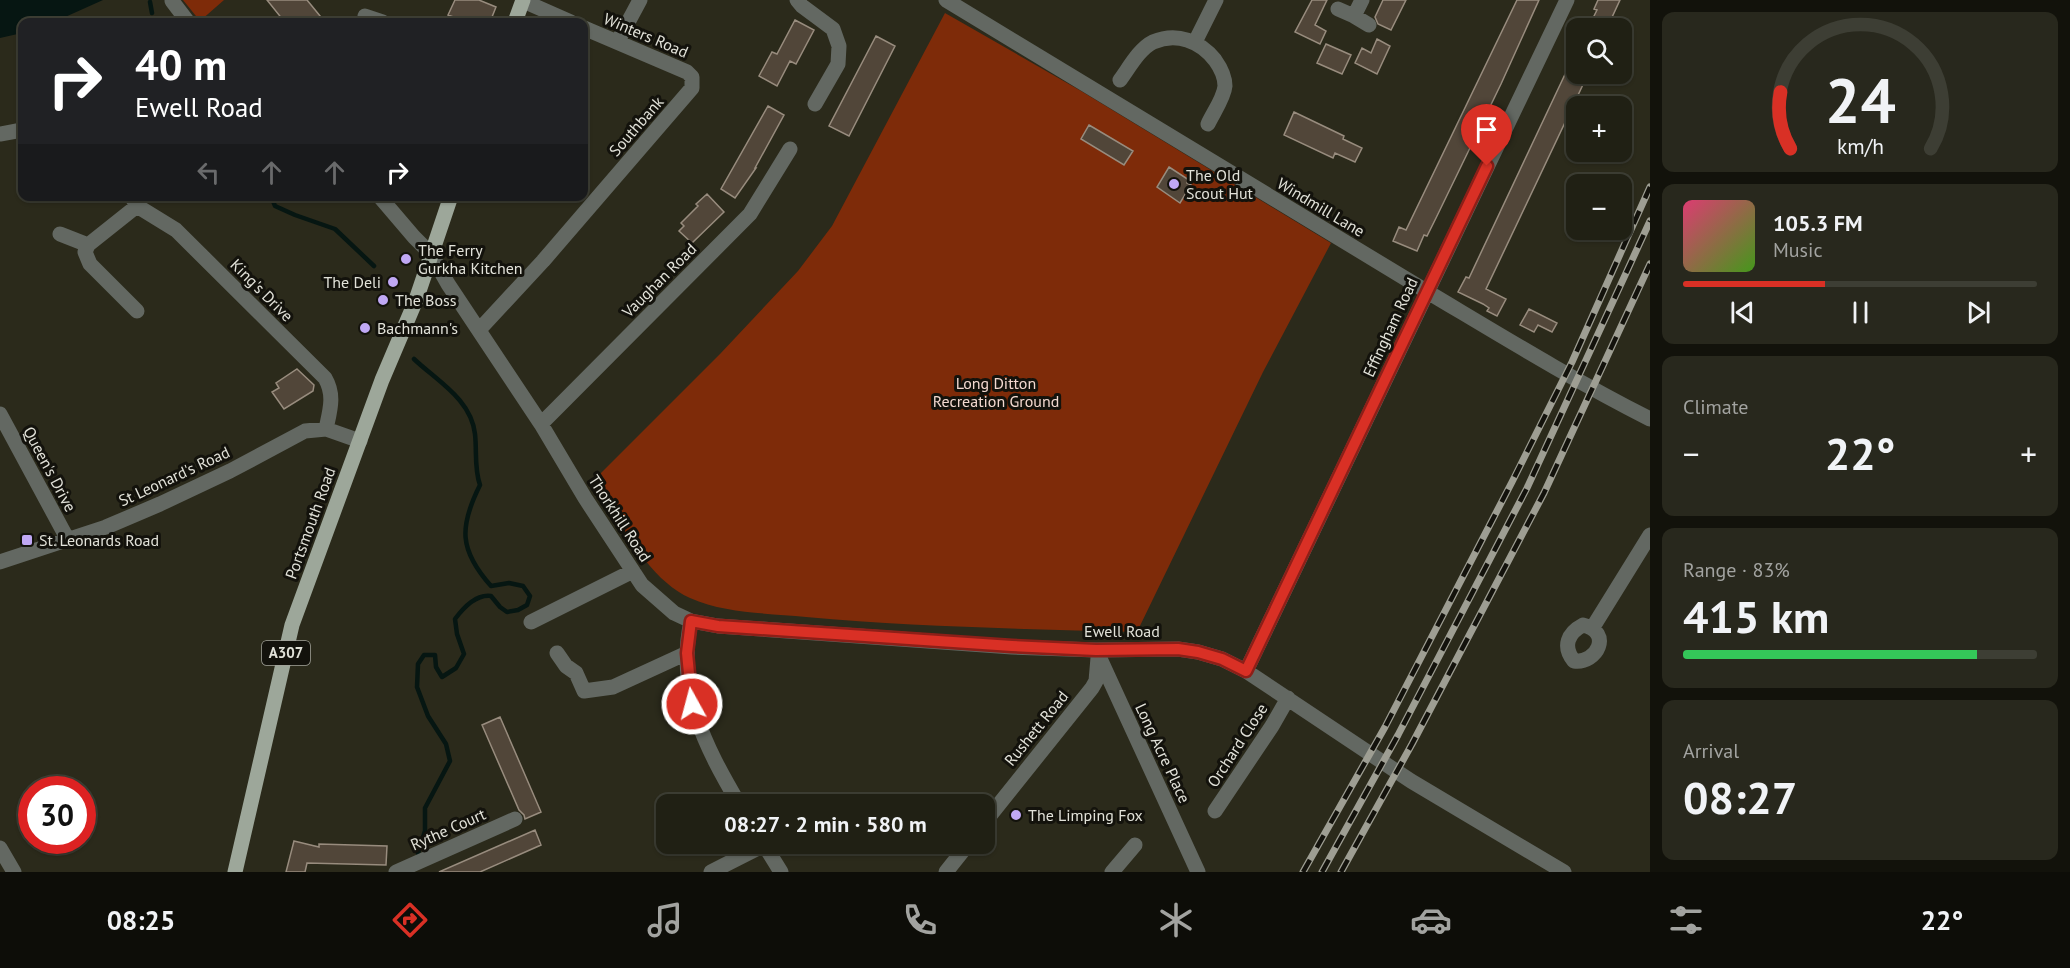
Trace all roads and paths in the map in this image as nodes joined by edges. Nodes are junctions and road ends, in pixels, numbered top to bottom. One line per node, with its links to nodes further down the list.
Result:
1 (640, 0): 18 (street)
2 (797, 0): 22 (street)
3 (946, 0): 33 (street, Windmill Lane)
4 (1216, 0): 19 (street)
5 (1362, 0): 11 (street)
6 (1567, 0): 33 (street, Effingham Road)
7 (172, 1): 12 (street)
8 (523, 1): 14 (main road); 15 (street)
9 (1338, 9): 11 (street)
10 (365, 16): 13 (street)
11 (1354, 16): 16 (street)
12 (185, 18)
13 (371, 18)
14 (517, 18)
15 (563, 18)
16 (1369, 25)
17 (588, 30): 18 (street, Winters Road)
18 (618, 41): 20 (street, Winters Road)
19 (1196, 42): 21 (street); 23 (street)
20 (692, 77): 35 (street, Southbank)
21 (1120, 80)
22 (815, 105)
23 (1208, 124)
24 (18, 131): 25 (street)
25 (0, 134)
26 (790, 149): 38 (street, Vaughan Road)
27 (134, 201): 31 (street); 39 (street, King's Drive)
28 (383, 201): 32 (street, Thorkhill Road)
29 (449, 201): 32 (main road, Portsmouth Road / A307)
30 (60, 234): 31 (street)
31 (88, 245): 34 (street)
32 (431, 254): 35 (street, Thorkhill Road); 40 (main road, Portsmouth Road / A307)
33 (1427, 291): 37 (street, Windmill Lane); 51 (street, Effingham Road)
34 (136, 312)
35 (478, 330): 38 (street, Thorkhill Road)
36 (0, 414): 42 (street, Queen's Drive)
37 (1650, 419)
38 (541, 424): 44 (street, Thorkhill Road)
39 (326, 429): 40 (street); 42 (street, St Leonard's Road)
40 (360, 441): 63 (main road, Portsmouth Road / A307)
41 (1650, 535): 47 (street)
42 (68, 540): 43 (street, St Leonard's Road)
43 (0, 562)
44 (633, 571): 45 (street, Thorkhill Road); 46 (street)
45 (691, 621): 48 (street, Ewell Road); 50 (street)
46 (531, 622)
47 (1593, 627)
48 (1096, 650): 51 (street, Ewell Road); 54 (street, Rushett Road); 69 (street, Long Acre Place)
49 (557, 653): 50 (street)
50 (687, 653): 53 (street)
51 (1246, 671): 52 (street, Ewell Road)
52 (1288, 698): 55 (street, Orchard Close); 70 (street, Ewell Road)
53 (734, 794)
54 (995, 809)
55 (1215, 811)
56 (515, 819): 64 (street, Rythe Court)
57 (1135, 845): 68 (street)
58 (0, 848): 62 (street)
59 (744, 854): 65 (street)
60 (769, 854): 66 (street)
61 (960, 854): 67 (street)
62 (14, 872)
63 (235, 872)
64 (396, 872)
65 (711, 872)
66 (781, 872)
67 (946, 872)
68 (1112, 872)
69 (1197, 872)
70 (1564, 872)

